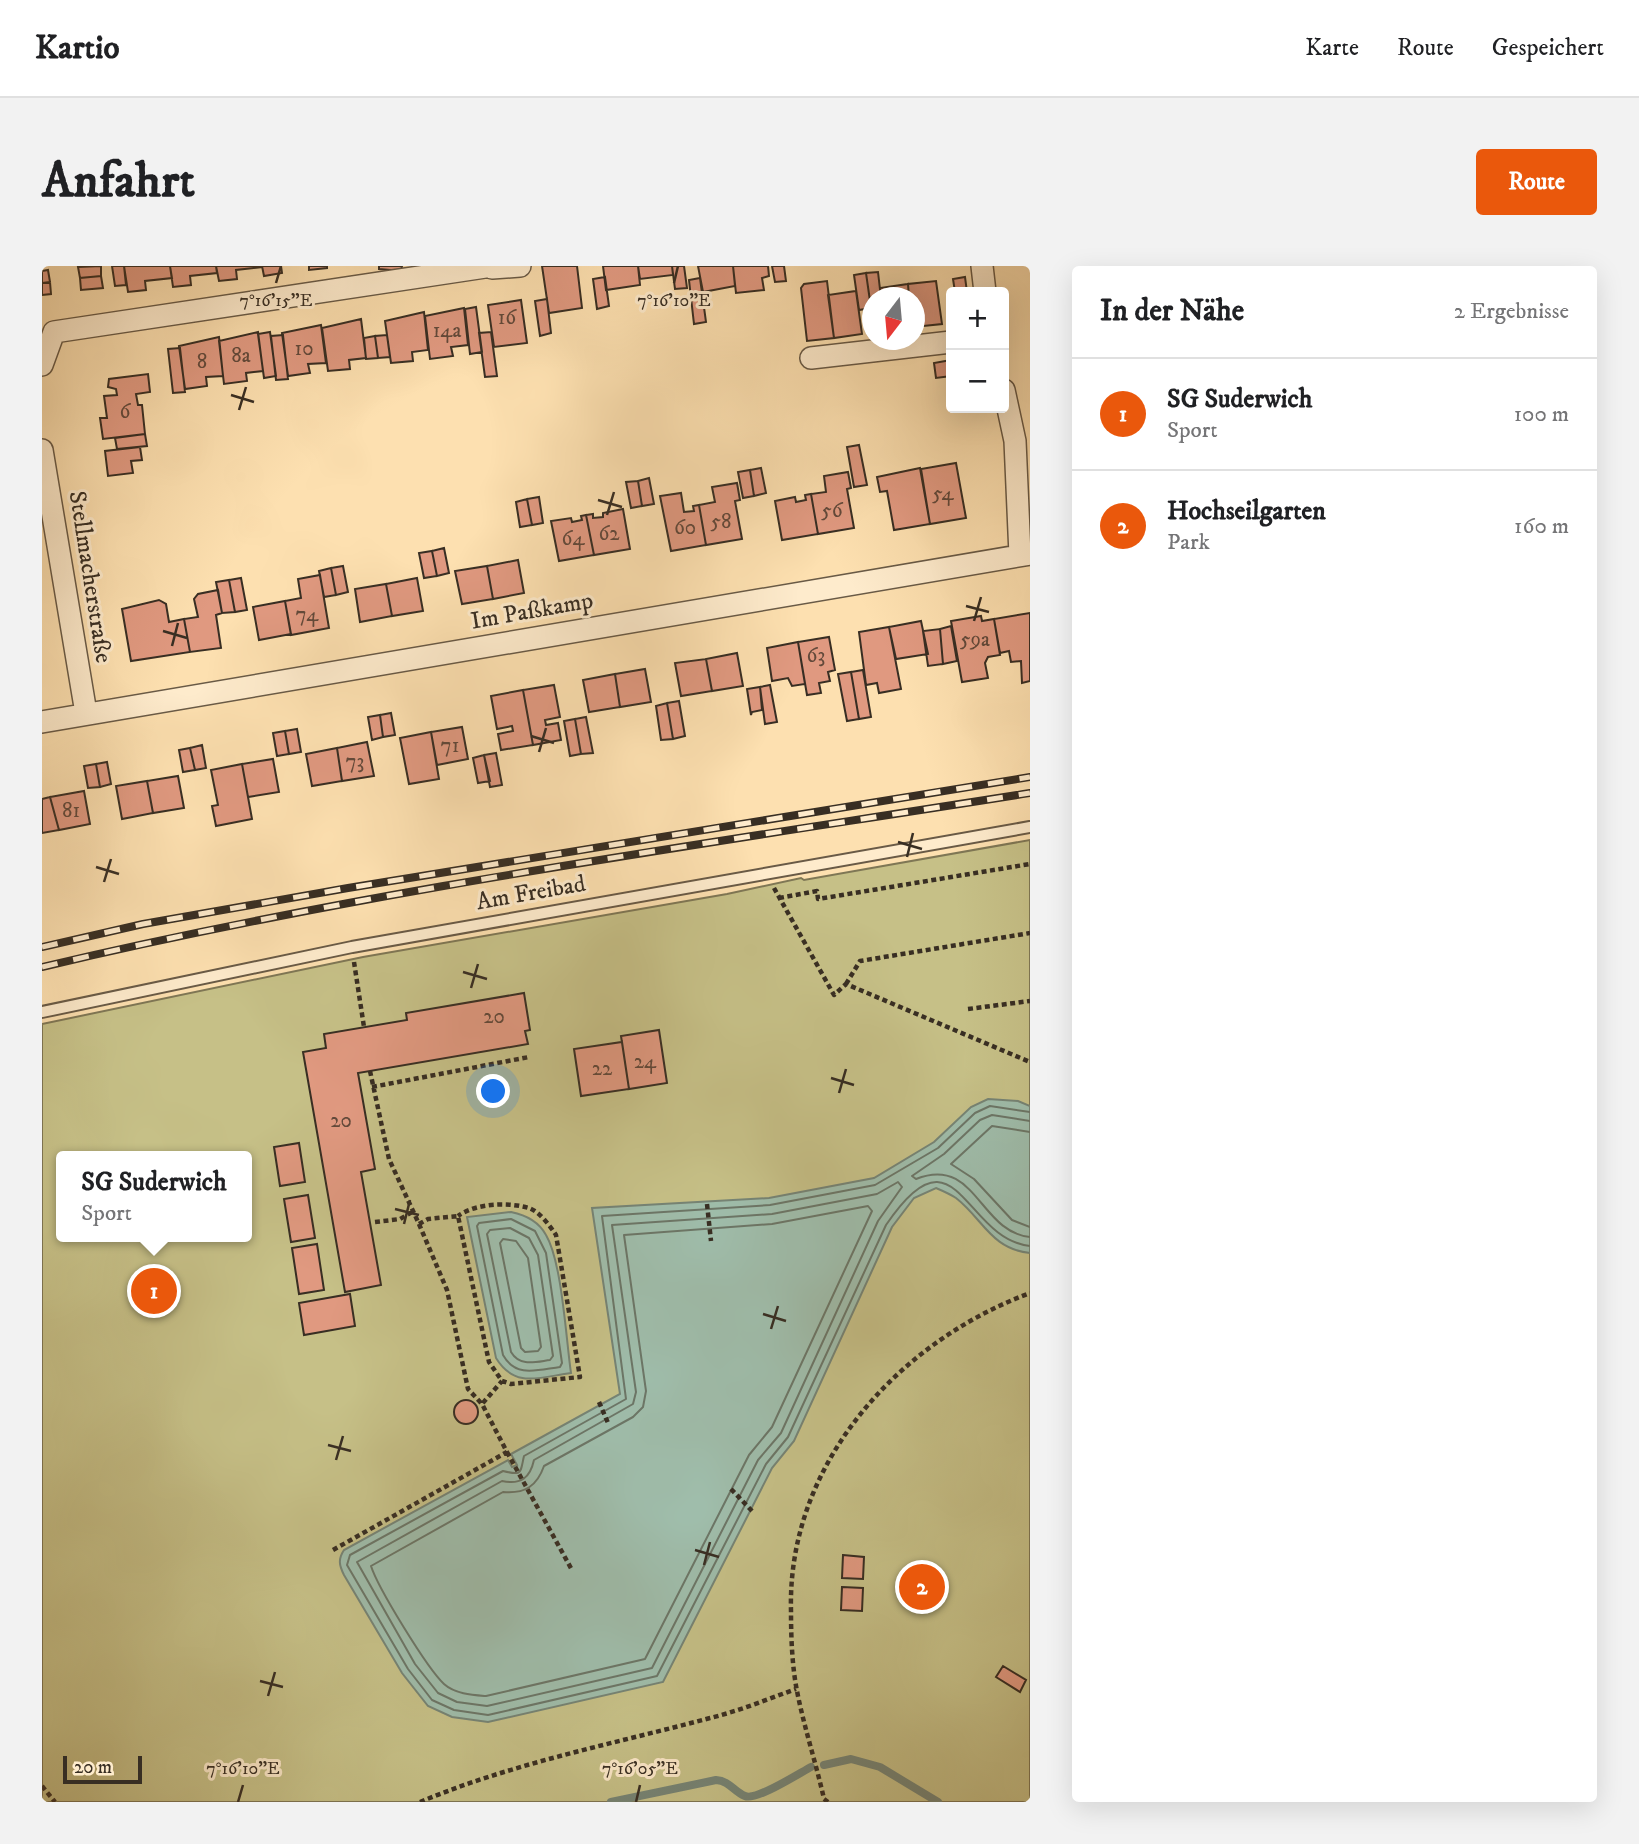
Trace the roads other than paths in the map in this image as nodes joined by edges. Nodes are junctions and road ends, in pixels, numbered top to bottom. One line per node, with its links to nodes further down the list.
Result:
1 (520, 266): 3 (street)
2 (982, 266): 4 (street)
3 (492, 267): 7 (street)
4 (984, 287)
5 (946, 343): 6 (street)
6 (811, 358)
7 (42, 365)
8 (1009, 413): 10 (street)
9 (42, 450): 11 (street, Stellmacherstraße)
10 (1025, 555): 11 (street, Im Paßkamp)
11 (86, 713): 12 (street, Im Paßkamp)
12 (42, 722)
13 (1030, 827): 14 (lane, Am Freibad)
14 (42, 1012)

